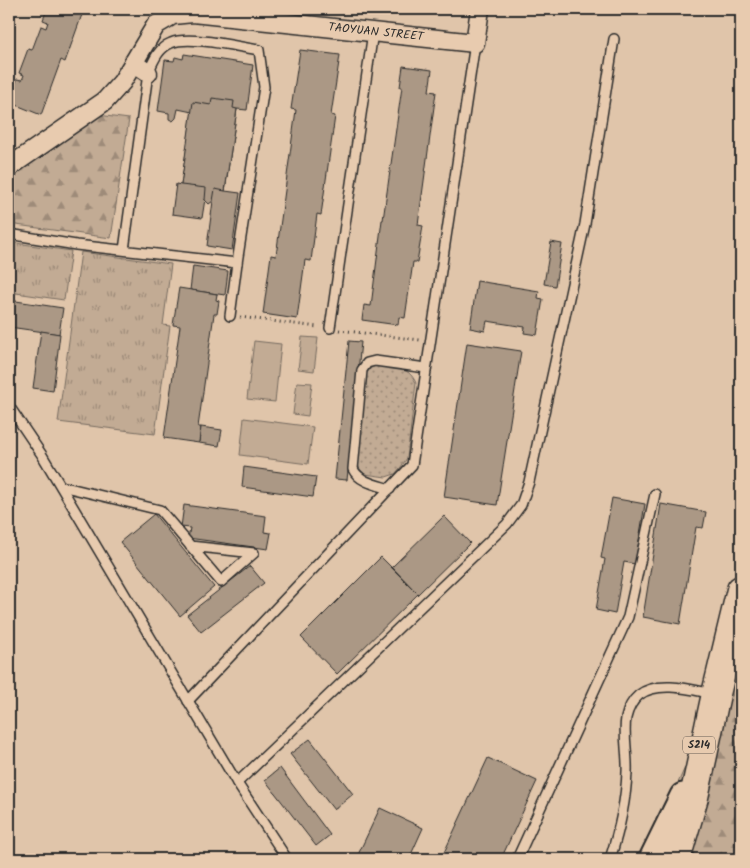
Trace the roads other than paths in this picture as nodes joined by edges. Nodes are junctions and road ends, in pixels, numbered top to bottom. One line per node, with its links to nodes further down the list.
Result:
1 (480, 9): 4 (street)
2 (373, 32): 4 (street, TAOYUAN STREET); 5 (street, TAOYUAN STREET); 12 (lane)
3 (614, 39): 22 (lane)
4 (475, 43): 13 (lane)
5 (133, 63): 6 (street); 7 (street, TAOYUAN STREET)
6 (148, 73): 9 (lane); 10 (lane)
7 (9, 169)
8 (9, 234): 9 (lane)
9 (124, 250): 10 (lane)
10 (237, 263): 11 (lane)
11 (230, 316)
12 (330, 328)
13 (426, 368): 16 (lane); 16 (lane)
14 (9, 406): 15 (lane)
15 (61, 486): 18 (lane); 21 (lane)
16 (390, 490): 21 (lane)
17 (655, 494): 25 (lane)
18 (190, 546): 18 (lane)
19 (741, 590): 20 (main road)
20 (716, 694): 23 (main road, S214); 26 (lane); 29 (main road)
21 (188, 701): 22 (lane)
22 (237, 783): 24 (lane)
23 (683, 796): 27 (main road); 28 (main road)
24 (287, 859)
25 (517, 859)
26 (610, 859)
27 (652, 859)
28 (662, 859)
29 (676, 859)

